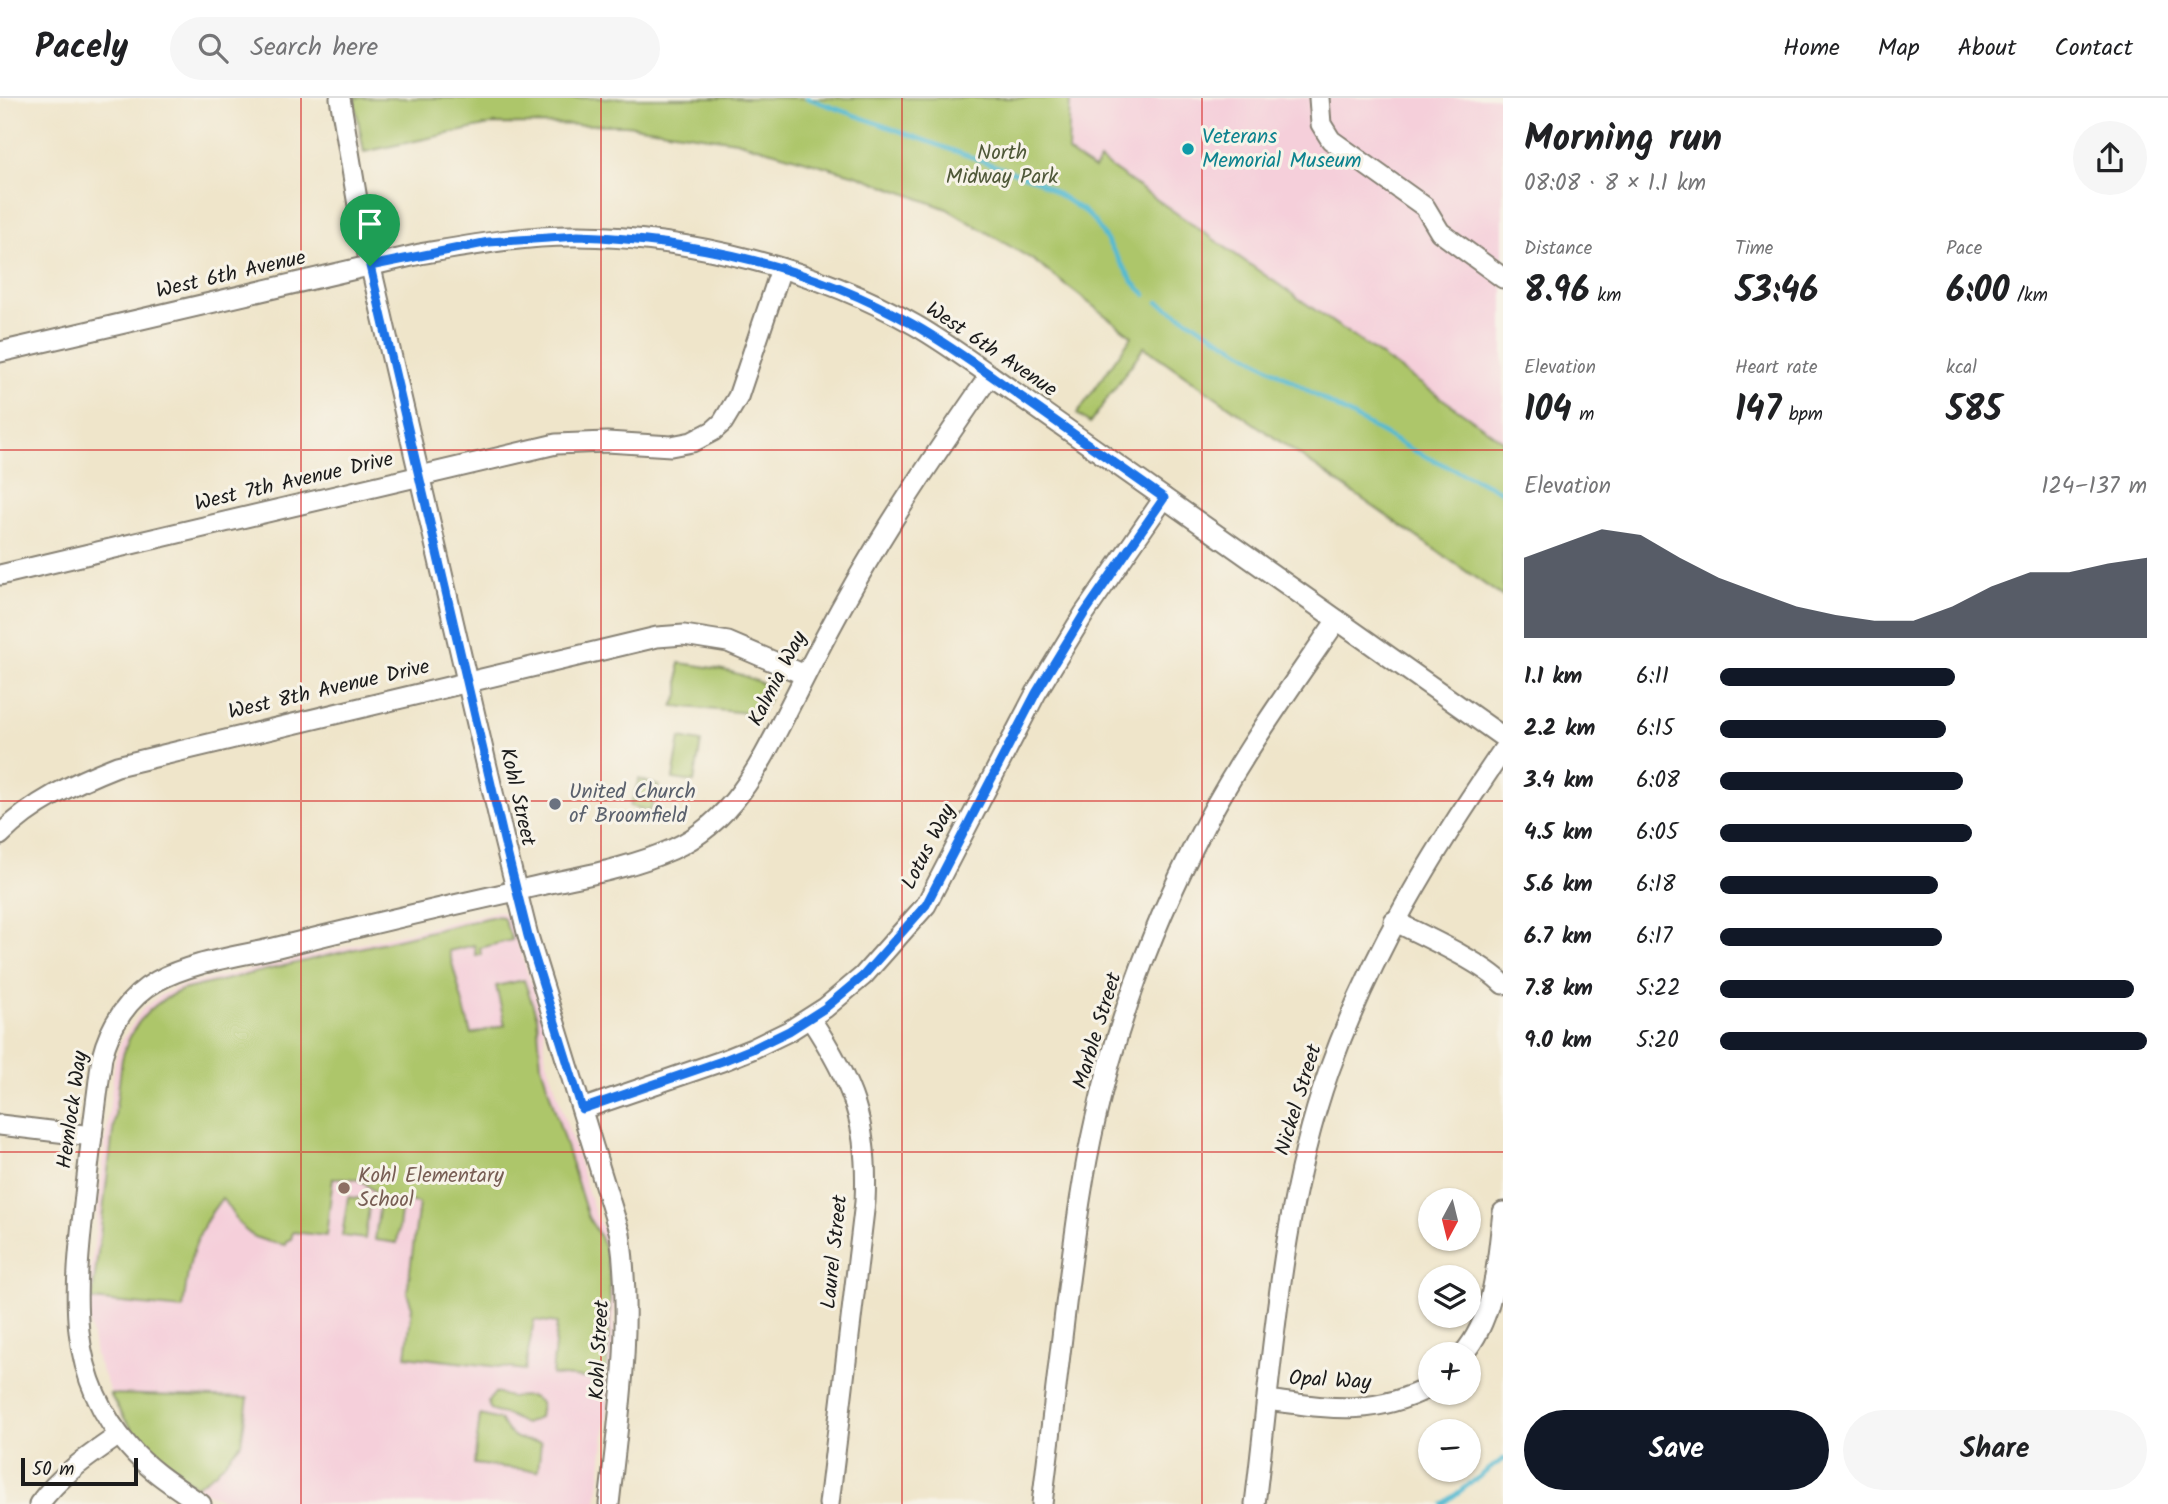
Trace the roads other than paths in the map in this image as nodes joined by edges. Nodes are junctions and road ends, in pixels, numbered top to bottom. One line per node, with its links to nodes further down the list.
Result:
1 (340, 98): 3 (street, Kohl Street)
2 (1320, 98): 5 (street)
3 (370, 266): 4 (street, West 6th Avenue); 6 (street, West 6th Avenue); 8 (street, Kohl Street)
4 (781, 269): 7 (street, West 6th Avenue); 8 (street, West 7th Avenue Drive)
5 (1503, 278)
6 (0, 352)
7 (990, 375): 9 (street, West 6th Avenue); 12 (street, Kalmia Way)
8 (419, 475): 10 (street, West 7th Avenue Drive); 13 (street, Kohl Street)
9 (1164, 498): 11 (street, West 6th Avenue); 20 (street, Lotus Way)
10 (0, 575)
11 (1336, 620): 14 (street, West 6th Avenue); 33 (street, Marble Street)
12 (805, 675): 13 (street, West 8th Avenue Drive); 17 (street, Kalmia Way)
13 (467, 681): 16 (street, West 8th Avenue Drive); 17 (street, Kohl Street)
14 (1503, 737)
15 (1503, 750): 18 (street, Nickel Street)
16 (0, 835)
17 (517, 890): 21 (street, Kohl Street); 23 (street, Hemlock Way)
18 (1395, 921): 19 (street); 27 (street, Nickel Street)
19 (1503, 984)
20 (810, 1018): 21 (street, Lotus Way); 32 (street, Laurel Street)
21 (582, 1109): 31 (street, Kohl Street)
22 (0, 1125): 23 (street)
23 (92, 1136): 28 (street, Hemlock Way)
24 (1503, 1212): 25 (street)
25 (1472, 1342)
26 (1418, 1392): 27 (street, Opal Way)
27 (1267, 1400): 34 (street, Nickel Street)
28 (120, 1435): 29 (street); 30 (street, Hemlock Way)
29 (38, 1504)
30 (201, 1504)
31 (609, 1504)
32 (828, 1504)
33 (1042, 1504)
34 (1255, 1504)

